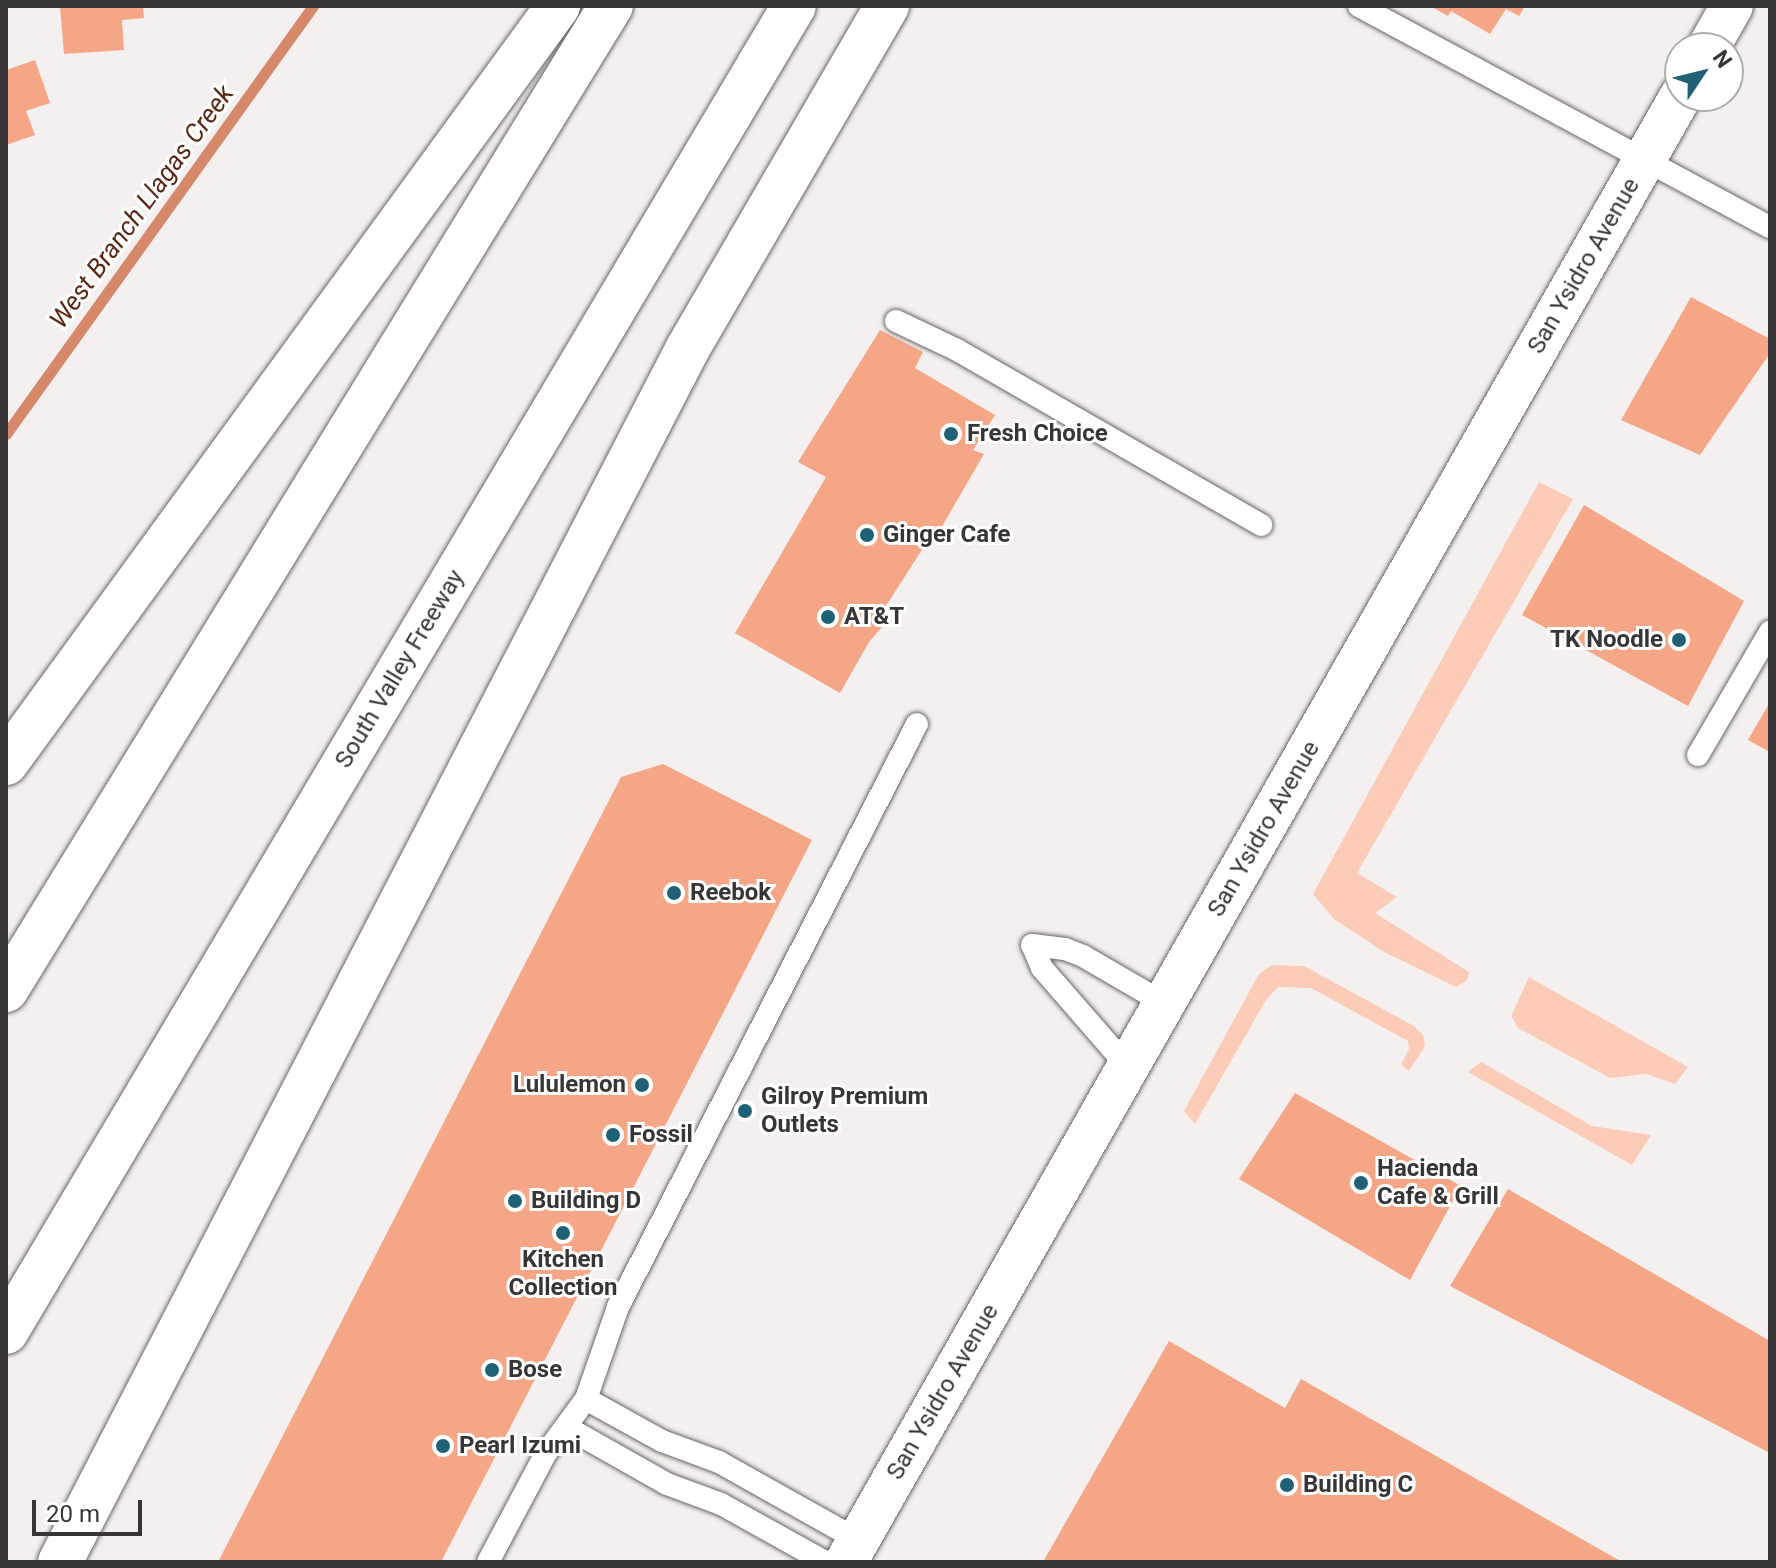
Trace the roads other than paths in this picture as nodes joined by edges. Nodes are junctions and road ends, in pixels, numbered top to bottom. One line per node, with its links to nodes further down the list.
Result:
1 (558, 6): 16 (highway)
2 (611, 6): 17 (highway)
3 (794, 6): 20 (highway, South Valley Freeway)
4 (887, 6): 24 (highway)
5 (1359, 6): 9 (lane)
6 (1732, 6): 7 (street)
7 (1717, 32)
8 (1672, 112): 9 (street, San Ysidro Avenue)
9 (1646, 158): 10 (lane); 18 (street, San Ysidro Avenue)
10 (1770, 227)
11 (896, 321): 12 (lane)
12 (1261, 525)
13 (1770, 632): 15 (lane)
14 (917, 724): 21 (lane)
15 (1698, 755)
16 (6, 763)
17 (6, 990)
18 (1164, 1003): 19 (street, San Ysidro Avenue); 19 (lane)
19 (1128, 1067): 23 (street, San Ysidro Avenue)
20 (6, 1332)
21 (586, 1399): 22 (lane); 23 (lane)
22 (568, 1428): 23 (lane); 25 (lane)
23 (843, 1555)
24 (60, 1562)
25 (488, 1562)

